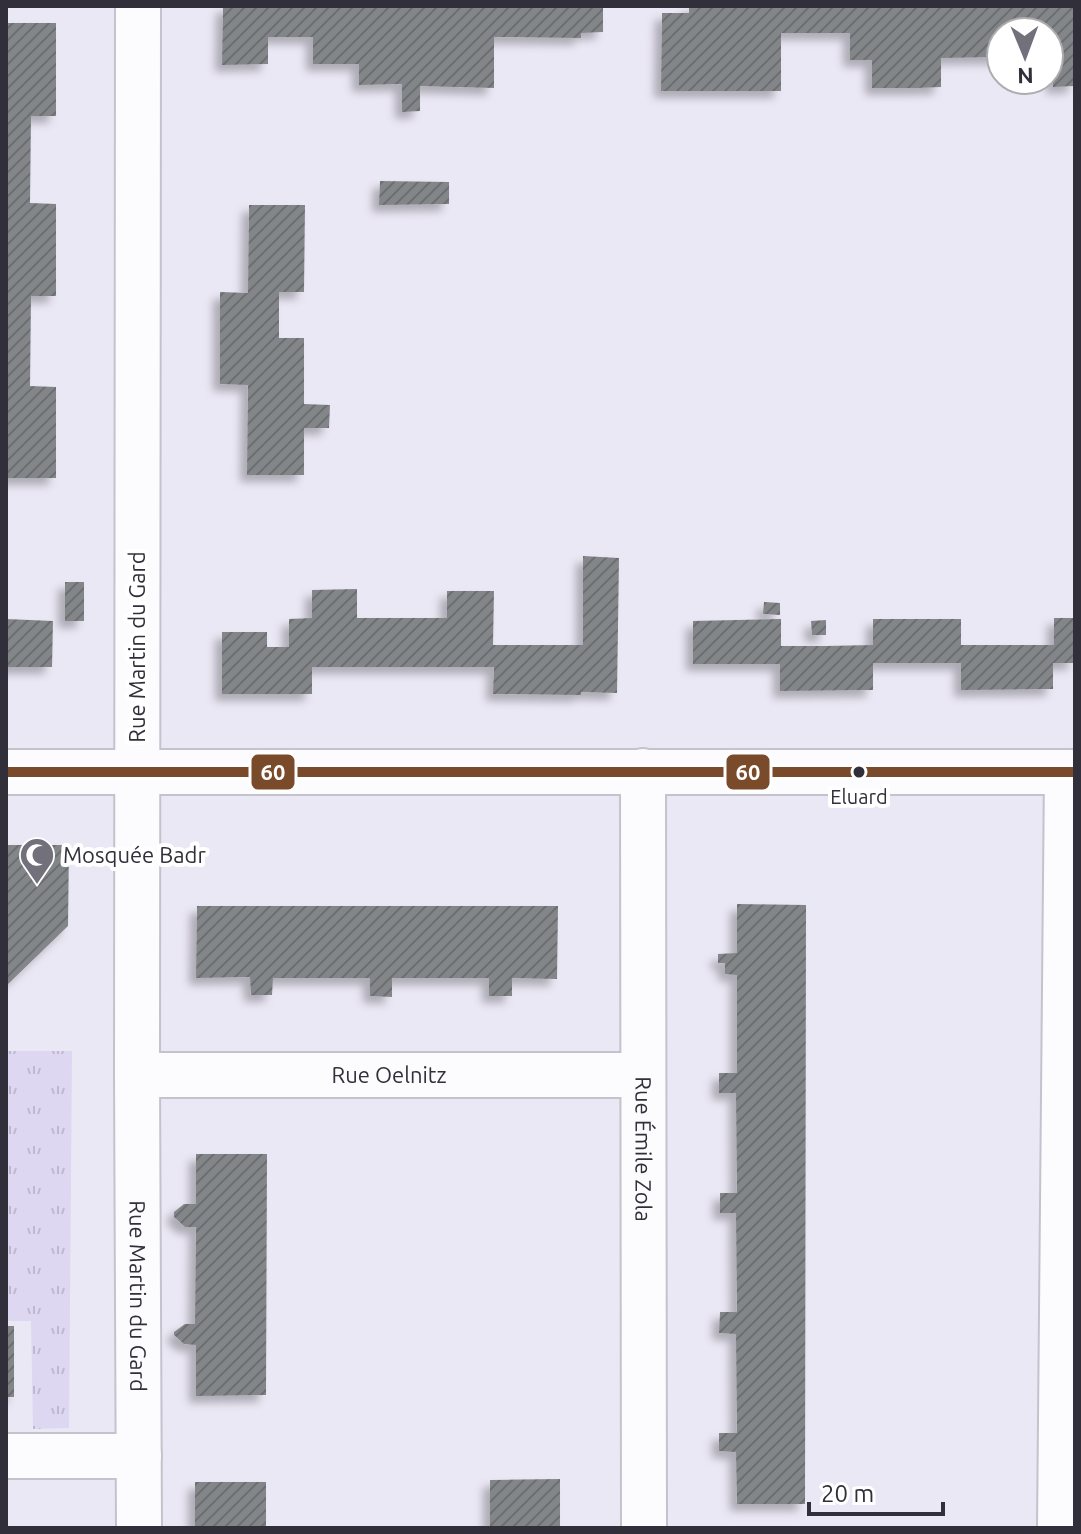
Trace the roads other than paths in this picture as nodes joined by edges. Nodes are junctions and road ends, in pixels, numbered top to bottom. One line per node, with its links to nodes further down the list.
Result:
1 (138, 6): 4 (street, Rue Martin du Gard)
2 (643, 771): 4 (street); 5 (street); 7 (street, Rue Émile Zola)
3 (6, 772): 4 (street)
4 (136, 772): 6 (street, Rue Martin du Gard)
5 (1071, 772): 12 (street)
6 (137, 1075): 7 (street, Rue Oelnitz); 9 (street, Rue Martin du Gard)
7 (642, 1075): 11 (street, Rue Émile Zola)
8 (6, 1456): 9 (street)
9 (139, 1456): 10 (street, Rue Martin du Gard)
10 (139, 1528)
11 (644, 1528)
12 (1060, 1528)

